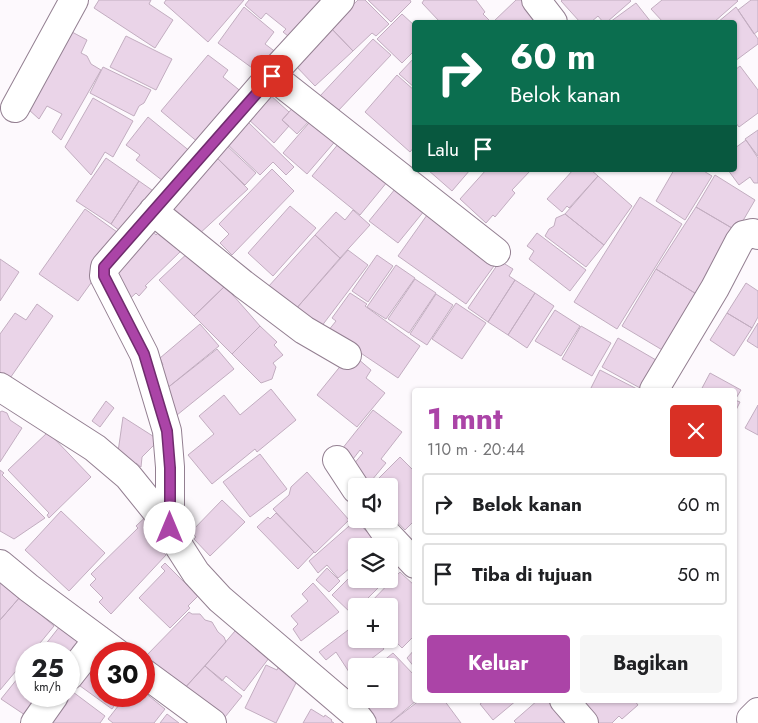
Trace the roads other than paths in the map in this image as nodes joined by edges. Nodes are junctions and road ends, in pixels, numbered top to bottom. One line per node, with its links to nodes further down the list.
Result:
1 (74, 0): 6 (street)
2 (340, 0): 5 (street)
3 (536, 0): 4 (street)
4 (552, 20)
5 (272, 76): 7 (street); 9 (street)
6 (15, 108)
7 (153, 211): 10 (street); 15 (street)
8 (758, 235): 12 (street)
9 (496, 252)
10 (347, 355)
11 (0, 387): 15 (street)
12 (655, 388)
13 (337, 460): 14 (street)
14 (349, 478)
15 (170, 528): 28 (street)
16 (382, 528): 17 (street)
17 (412, 561)
18 (0, 564): 19 (street)
19 (103, 642)
20 (90, 660): 21 (street)
21 (80, 668)
22 (155, 681): 27 (street)
23 (567, 703): 29 (street)
24 (46, 707): 26 (street)
25 (758, 712): 30 (street)
26 (35, 723)
27 (212, 723)
28 (362, 723)
29 (584, 723)
30 (755, 723)

